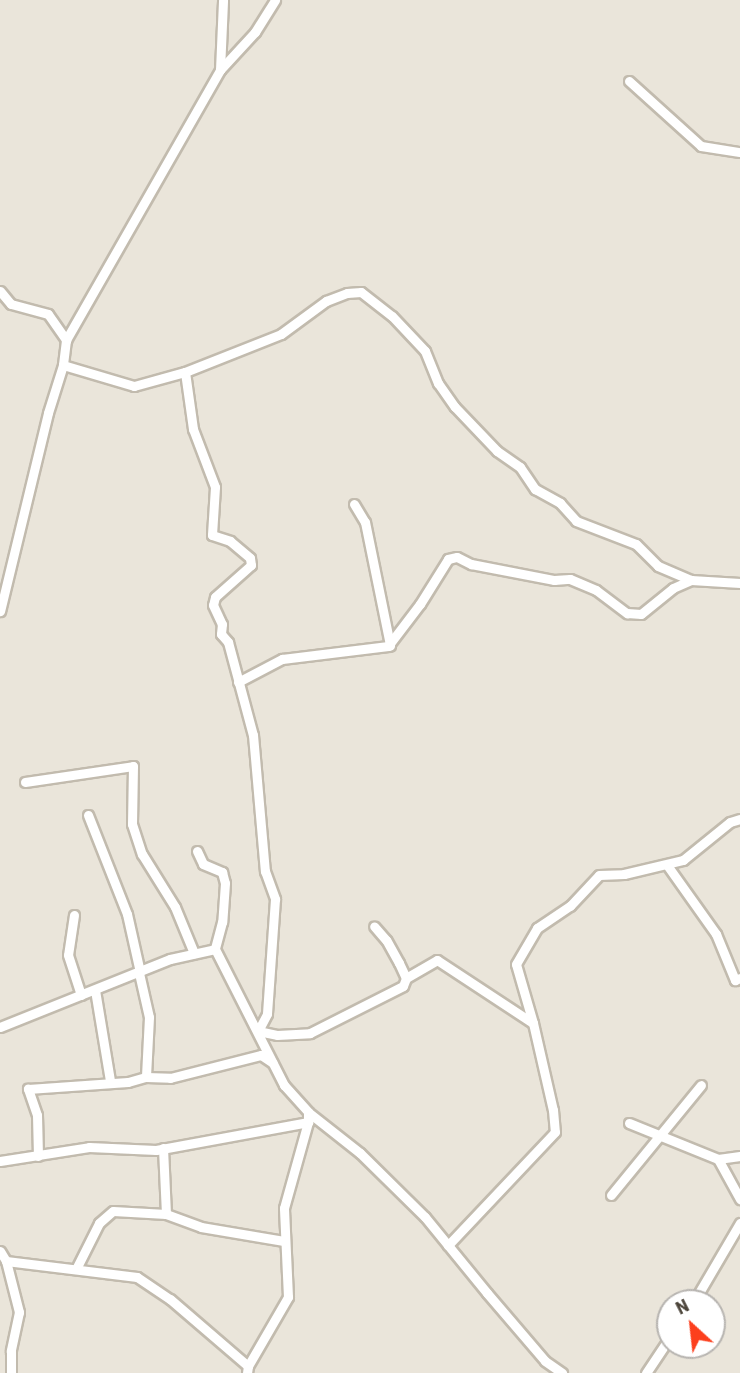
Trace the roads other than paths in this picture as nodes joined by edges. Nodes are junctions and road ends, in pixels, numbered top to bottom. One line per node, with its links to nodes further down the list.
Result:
1 (223, 0): 3 (street)
2 (275, 0): 3 (street)
3 (219, 70): 7 (street)
4 (629, 81): 5 (street)
5 (740, 152)
6 (0, 291): 7 (street)
7 (66, 340): 8 (street)
8 (63, 365): 9 (street); 13 (street)
9 (185, 372): 11 (street); 15 (street)
10 (354, 504): 14 (street)
11 (691, 580): 12 (street); 14 (street)
12 (740, 583)
13 (0, 611)
14 (390, 645): 15 (street)
15 (238, 682): 32 (street)
16 (25, 782): 24 (street)
17 (88, 815): 25 (street)
18 (740, 819): 20 (street)
19 (197, 851): 23 (street)
20 (667, 865): 27 (street); 30 (street)
21 (74, 915): 29 (street)
22 (374, 926): 26 (street)
23 (215, 949): 24 (street); 32 (street)
24 (194, 953): 25 (street)
25 (139, 972): 28 (street); 34 (street)
26 (406, 978): 30 (street); 32 (street)
27 (740, 978)
28 (95, 990): 29 (street); 35 (street)
29 (80, 995): 31 (street)
30 (533, 1023): 50 (street)
31 (0, 1027)
32 (258, 1031): 33 (street)
33 (275, 1064): 34 (street); 37 (street)
34 (146, 1077): 35 (street)
35 (110, 1081): 41 (street)
36 (702, 1084): 39 (street)
37 (308, 1117): 40 (street); 49 (street); 50 (street)
38 (629, 1123): 39 (street)
39 (660, 1136): 43 (street); 45 (street)
40 (163, 1148): 41 (street); 47 (street)
41 (38, 1156): 44 (street)
42 (740, 1156): 43 (street)
43 (718, 1159): 46 (street)
44 (0, 1161)
45 (611, 1195)
46 (740, 1199)
47 (166, 1214): 49 (street); 53 (street)
48 (740, 1223): 54 (street)
49 (284, 1241): 56 (street)
50 (448, 1245): 58 (street)
51 (0, 1251): 52 (street)
52 (6, 1261): 53 (street); 57 (street)
53 (77, 1267): 56 (street)
54 (701, 1289)
55 (656, 1358): 59 (street)
56 (248, 1369)
57 (11, 1373)
58 (562, 1373)
59 (646, 1373)

